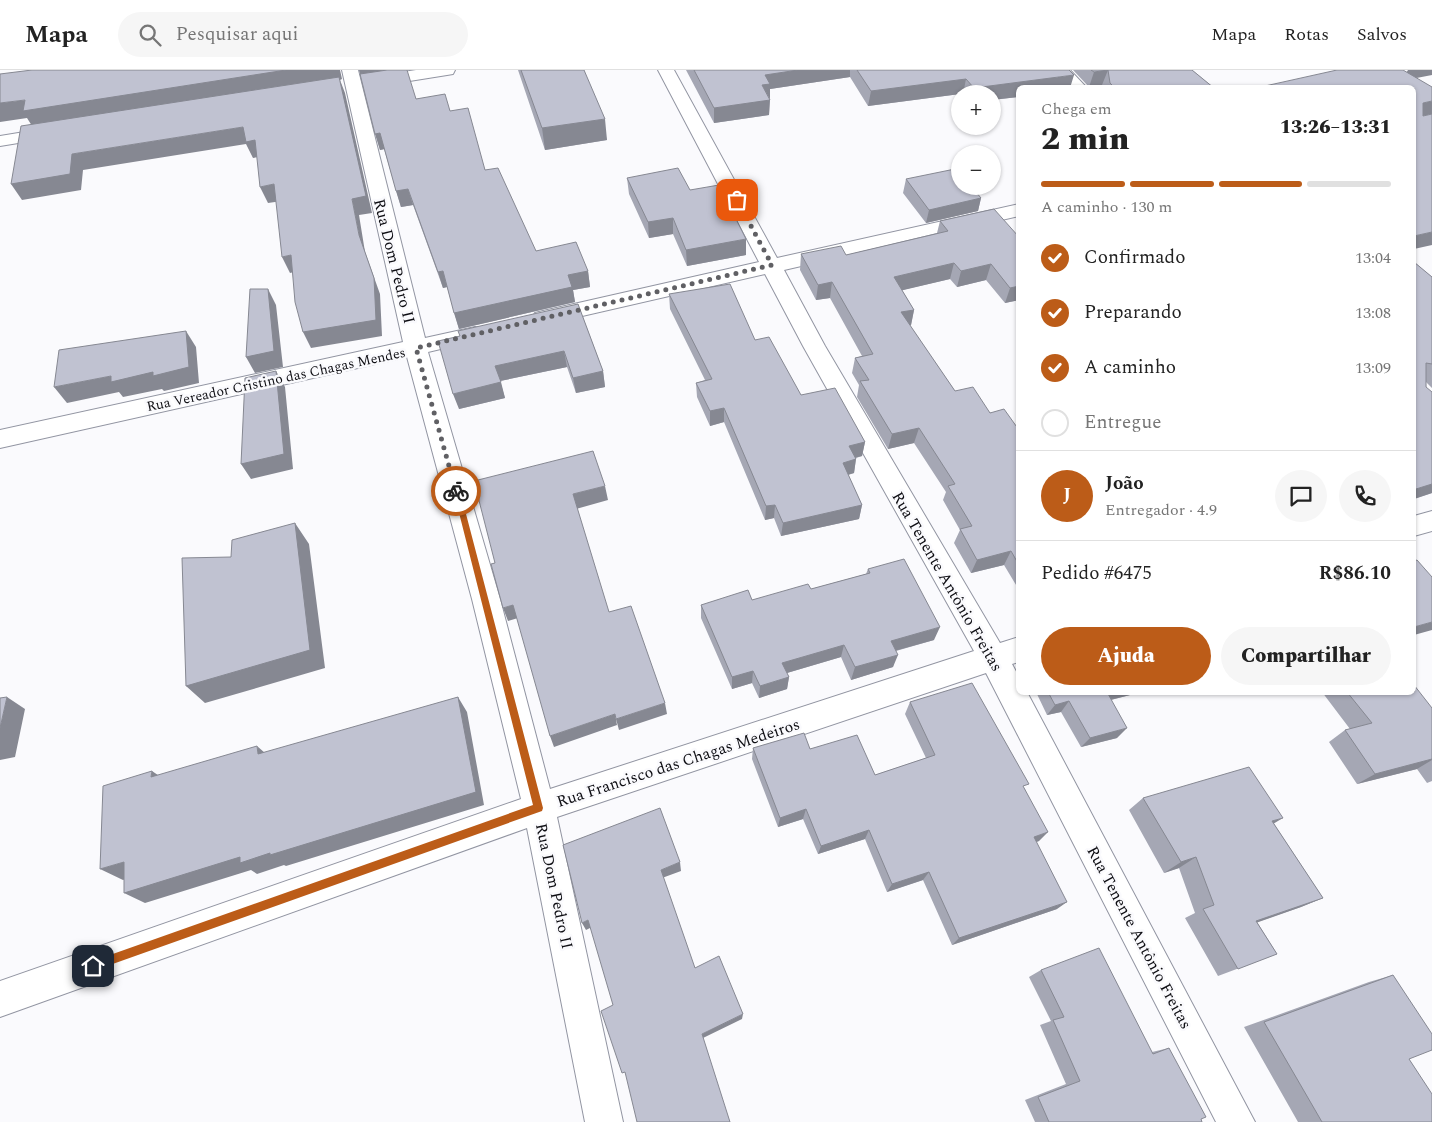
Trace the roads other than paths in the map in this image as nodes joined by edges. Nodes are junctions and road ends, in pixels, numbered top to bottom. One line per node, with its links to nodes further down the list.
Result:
1 (447, 70): 4 (street)
2 (666, 70): 9 (street, Rua Tenente Antônio Freitas)
3 (1061, 70): 5 (street)
4 (345, 81): 12 (street, Rua Dom Pedro II)
5 (1076, 85)
6 (69, 130): 7 (street)
7 (0, 141)
8 (1016, 211): 9 (street)
9 (772, 265): 10 (street); 16 (street, Rua Tenente Antônio Freitas)
10 (522, 323)
11 (493, 330): 12 (street, Rua Vereador Cristino das Chagas Mendes)
12 (416, 348): 13 (street, Rua Vereador Cristino das Chagas Mendes); 19 (street, Rua Dom Pedro II)
13 (0, 439)
14 (1432, 520): 15 (street)
15 (1416, 525)
16 (1006, 653): 17 (street, Rua Tenente Antônio Freitas); 19 (street, Rua Francisco das Chagas Medeiros)
17 (1016, 673)
18 (1027, 695): 22 (street, Rua Tenente Antônio Freitas)
19 (539, 808): 20 (street, Rua Francisco das Chagas Medeiros); 21 (street, Rua Dom Pedro II)
20 (0, 999)
21 (604, 1122)
22 (1236, 1122)

